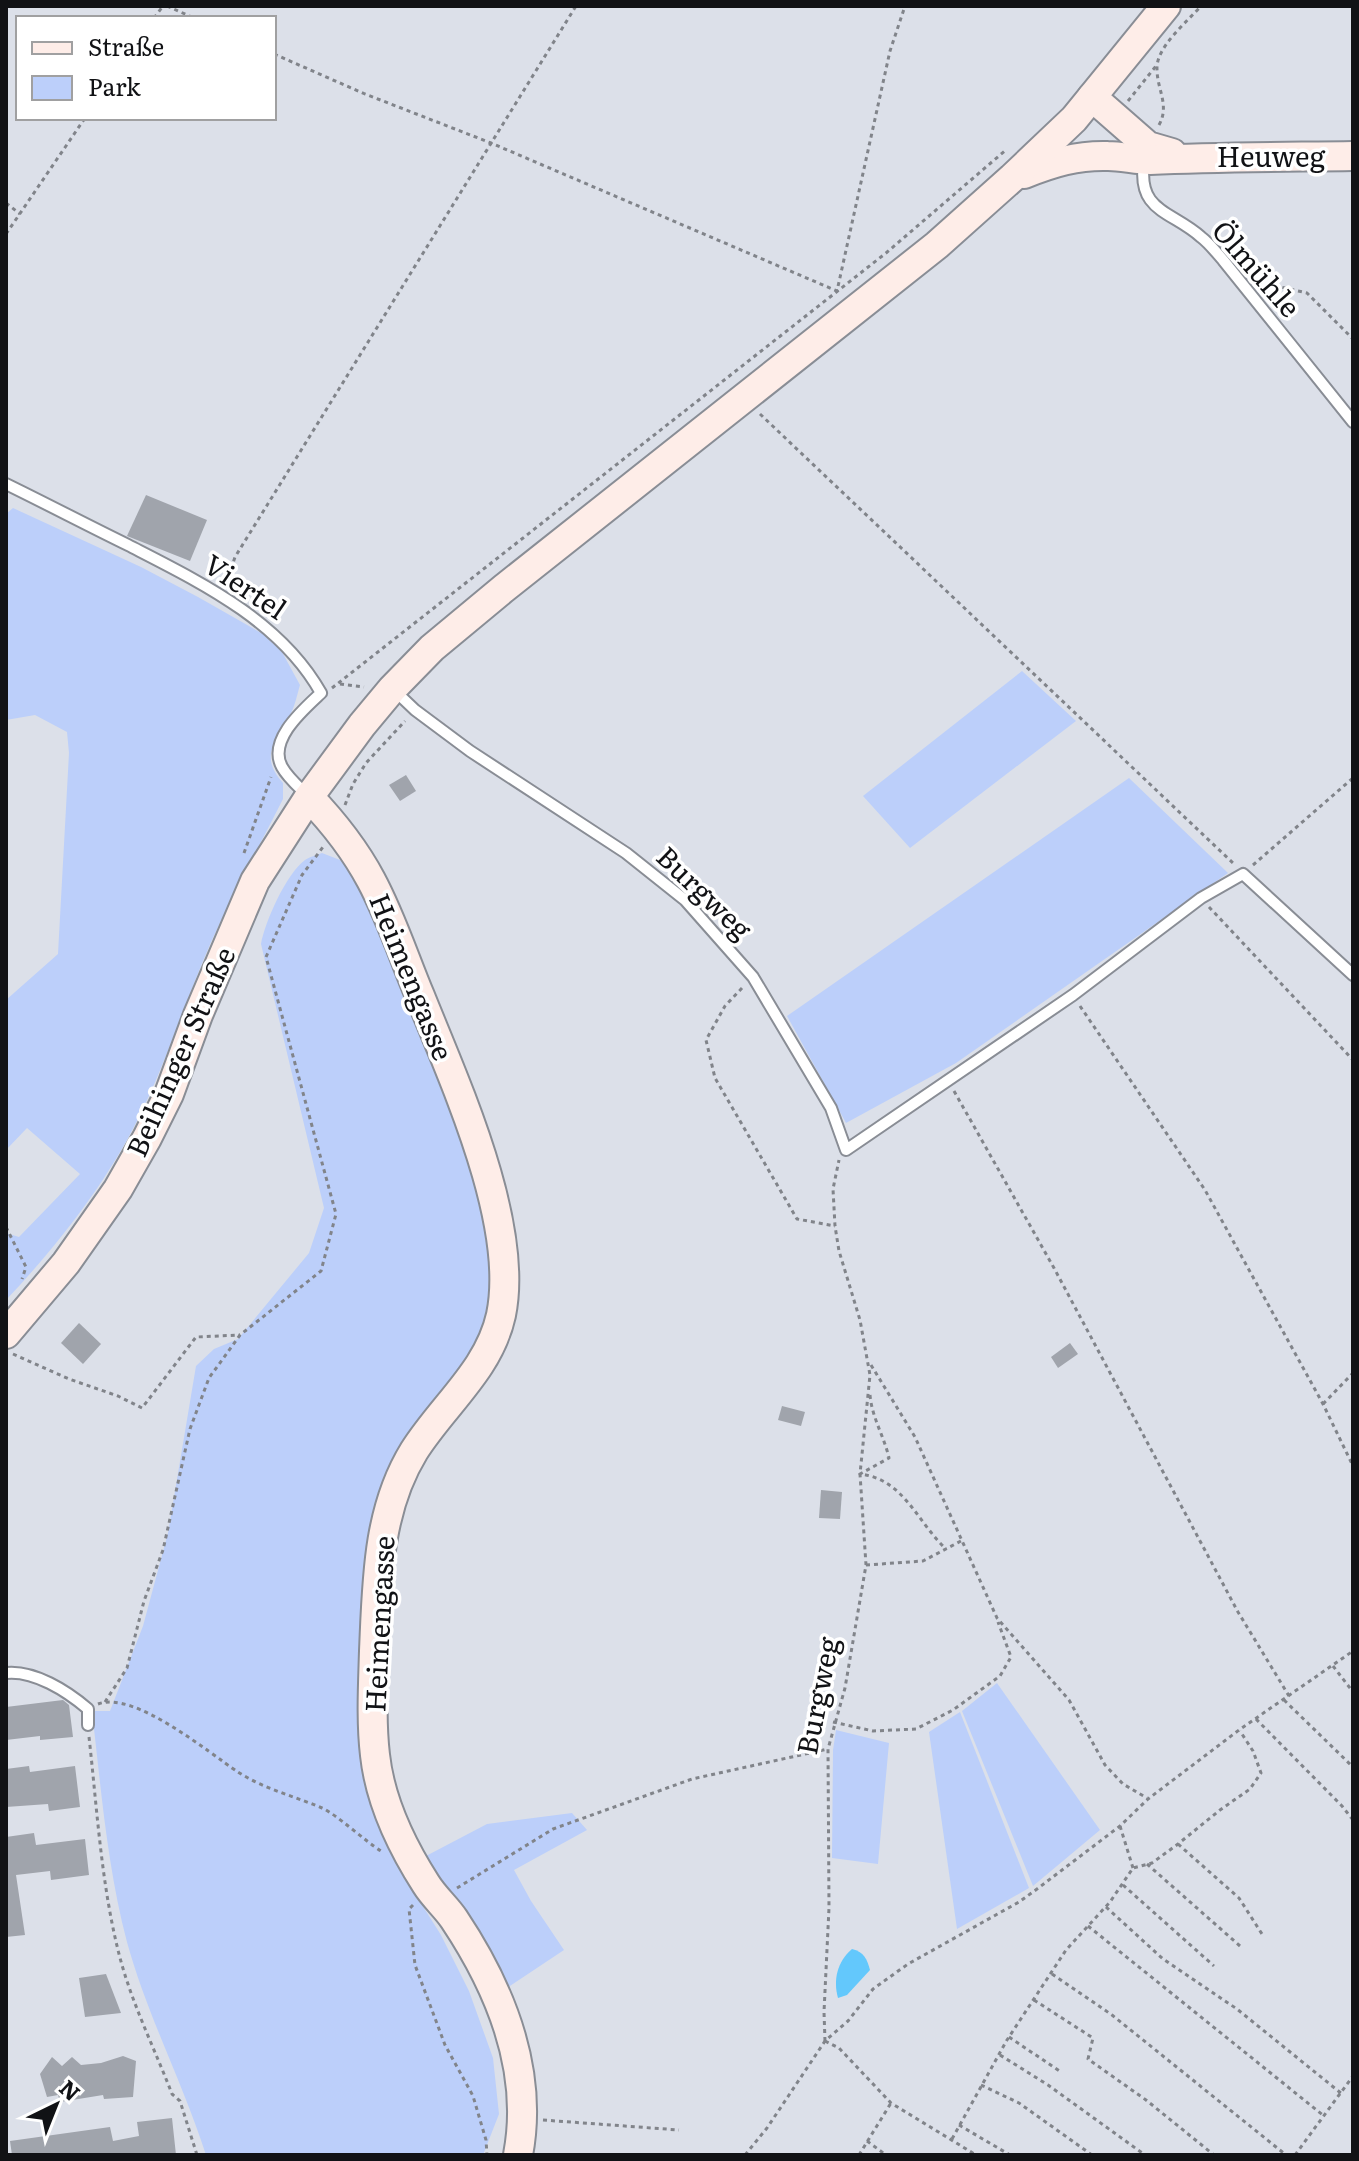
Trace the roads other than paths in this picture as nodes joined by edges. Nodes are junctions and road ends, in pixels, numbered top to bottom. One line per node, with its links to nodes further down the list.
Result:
1 (1166, 6): 2 (street, Beihinger Straße)
2 (1092, 97): 3 (street); 5 (street, Beihinger Straße)
3 (1141, 154): 4 (street, Heuweg); 5 (street); 6 (lane, Ölmühle)
4 (1353, 156)
5 (1012, 178): 8 (street, Beihinger Straße)
6 (1353, 422)
7 (6, 484): 9 (lane, Viertel)
8 (392, 689): 9 (street, Beihinger Straße); 10 (lane, Burgweg)
9 (309, 797): 11 (street, Beihinger Straße); 14 (street, Heimengasse)
10 (1353, 975)
11 (6, 1334)
12 (9, 1671): 13 (lane)
13 (88, 1725)
14 (518, 2155)

